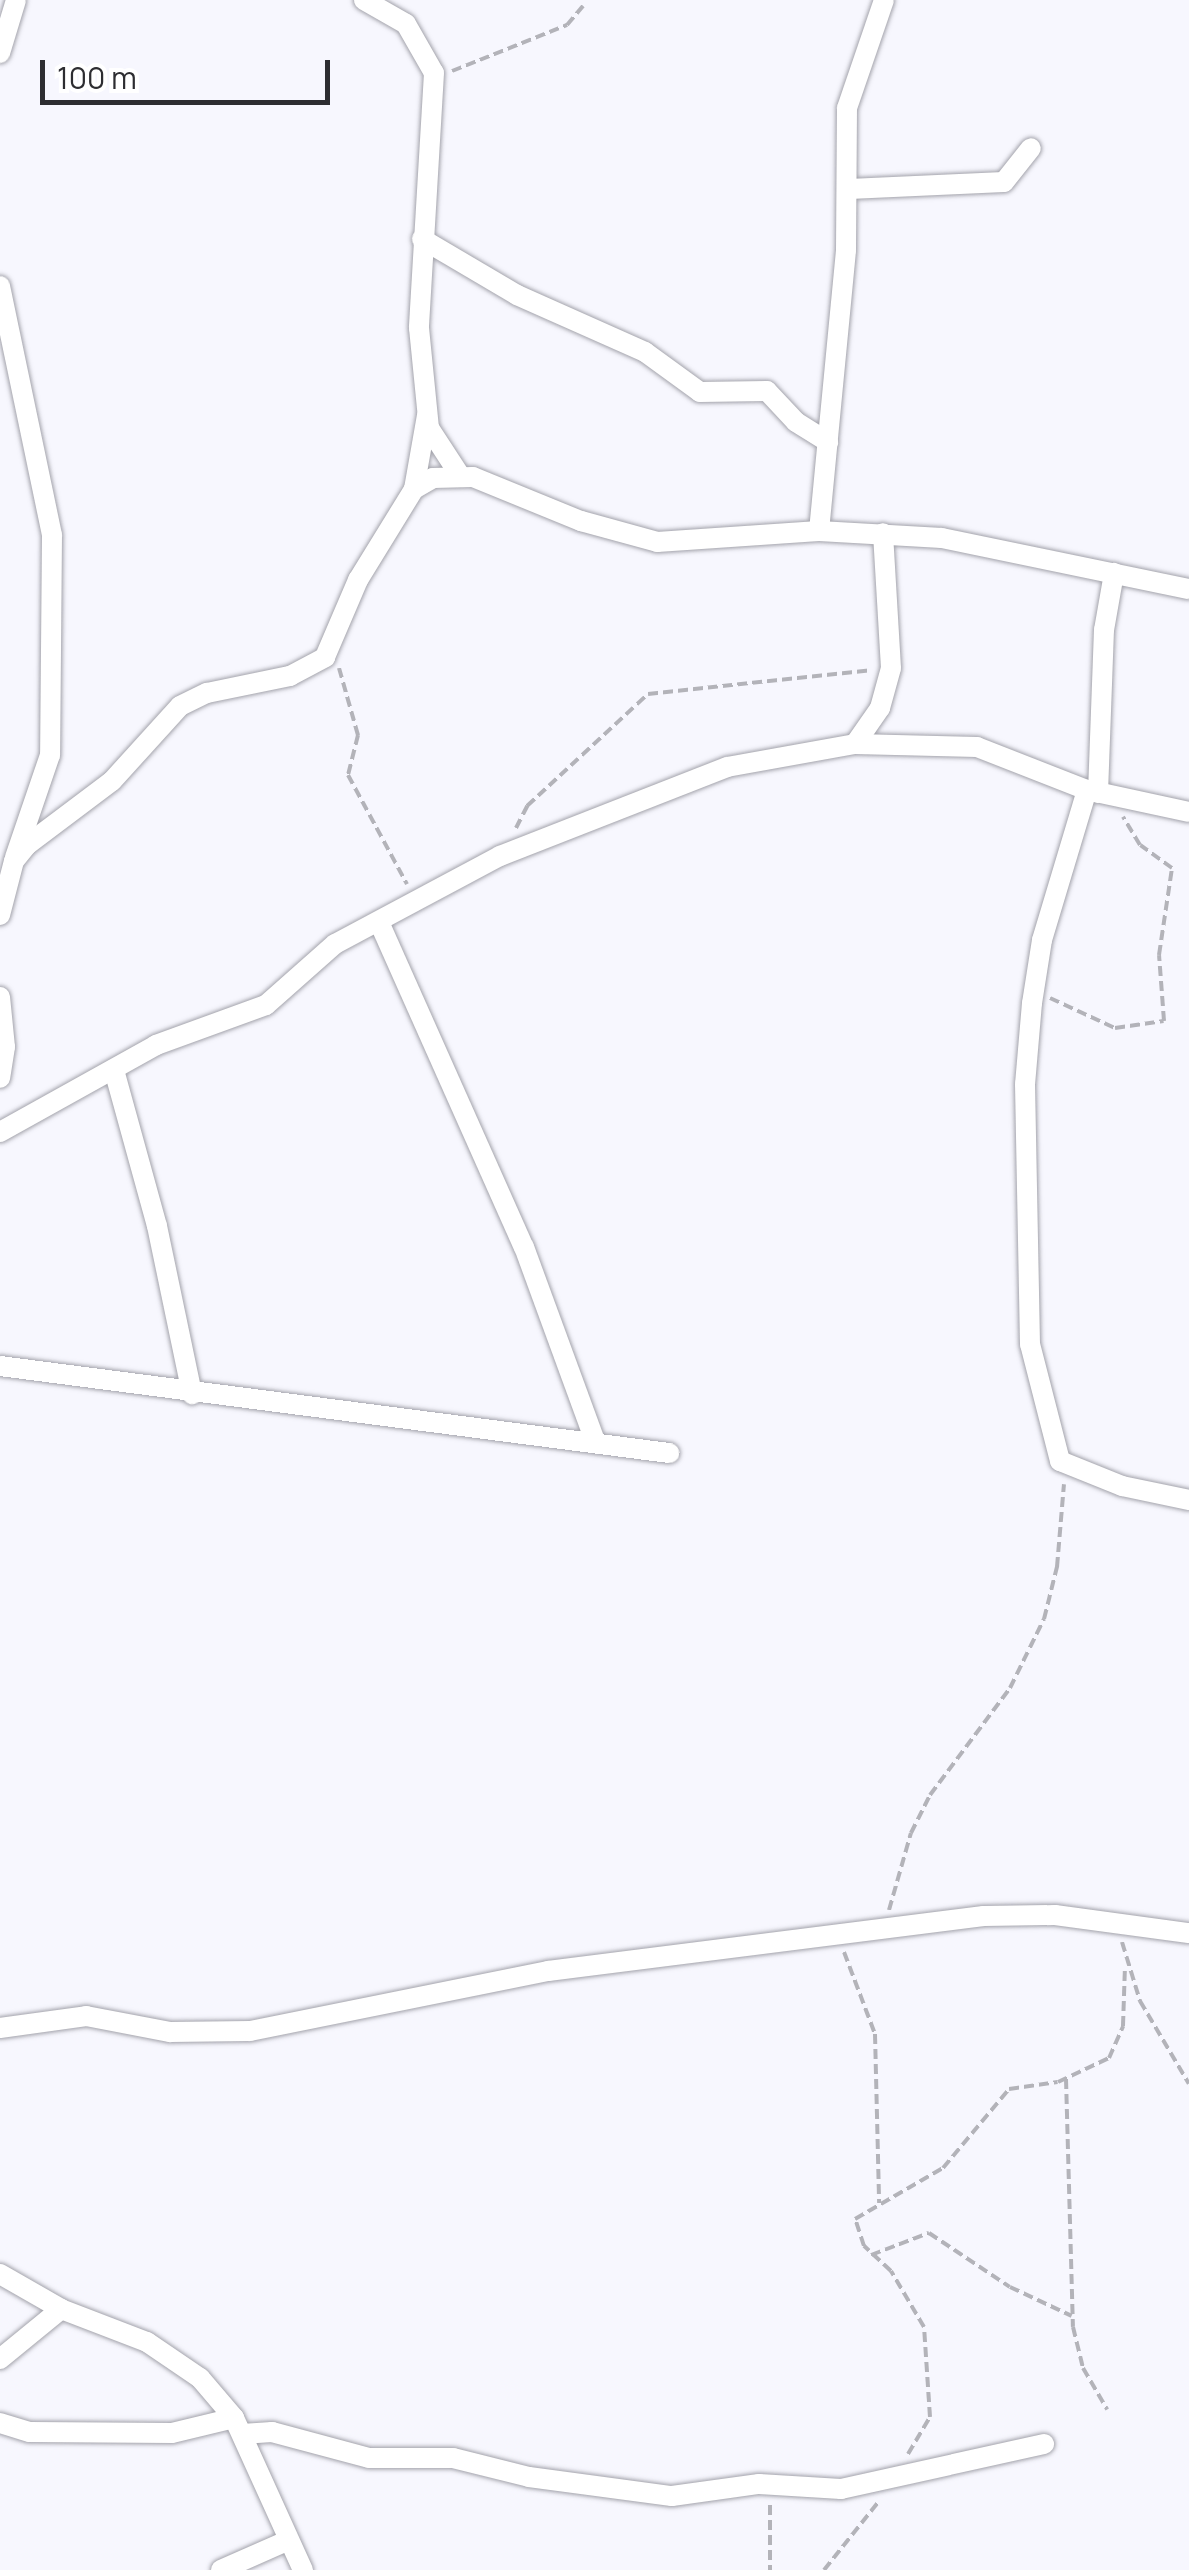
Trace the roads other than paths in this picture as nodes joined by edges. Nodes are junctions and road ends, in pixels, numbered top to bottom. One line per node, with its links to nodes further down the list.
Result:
1 (16, 0): 4 (street)
2 (364, 0): 7 (street)
3 (884, 0): 6 (street)
4 (0, 53)
5 (1031, 148): 6 (street)
6 (849, 189): 10 (street)
7 (422, 239): 9 (street); 10 (street)
8 (0, 286): 20 (street)
9 (427, 415): 11 (street); 12 (street)
10 (828, 442): 13 (street)
11 (459, 474): 12 (street); 13 (street)
12 (414, 489): 20 (street)
13 (819, 531): 14 (street)
14 (883, 534): 15 (street); 17 (street)
15 (1114, 573): 16 (street); 18 (street)
16 (1189, 589)
17 (855, 744): 18 (street); 22 (street)
18 (1099, 793): 19 (street); 32 (street)
19 (1189, 812)
20 (14, 861): 21 (street)
21 (0, 915)
22 (379, 922): 25 (street); 30 (street)
23 (0, 997): 24 (street)
24 (2, 1037): 26 (street)
25 (114, 1070): 27 (street); 29 (street)
26 (0, 1078)
27 (0, 1132)
28 (0, 1366): 29 (street)
29 (192, 1394): 30 (street)
30 (596, 1441): 31 (street)
31 (668, 1453)
32 (1189, 1500)
33 (1189, 1932): 34 (street)
34 (0, 2028)
35 (0, 2274): 36 (street)
36 (61, 2309): 37 (street); 39 (street)
37 (0, 2359)
38 (0, 2423): 39 (street)
39 (238, 2426): 40 (street); 41 (street)
40 (1044, 2444)
41 (289, 2540): 42 (street); 43 (street)
42 (222, 2570)
43 (304, 2570)

